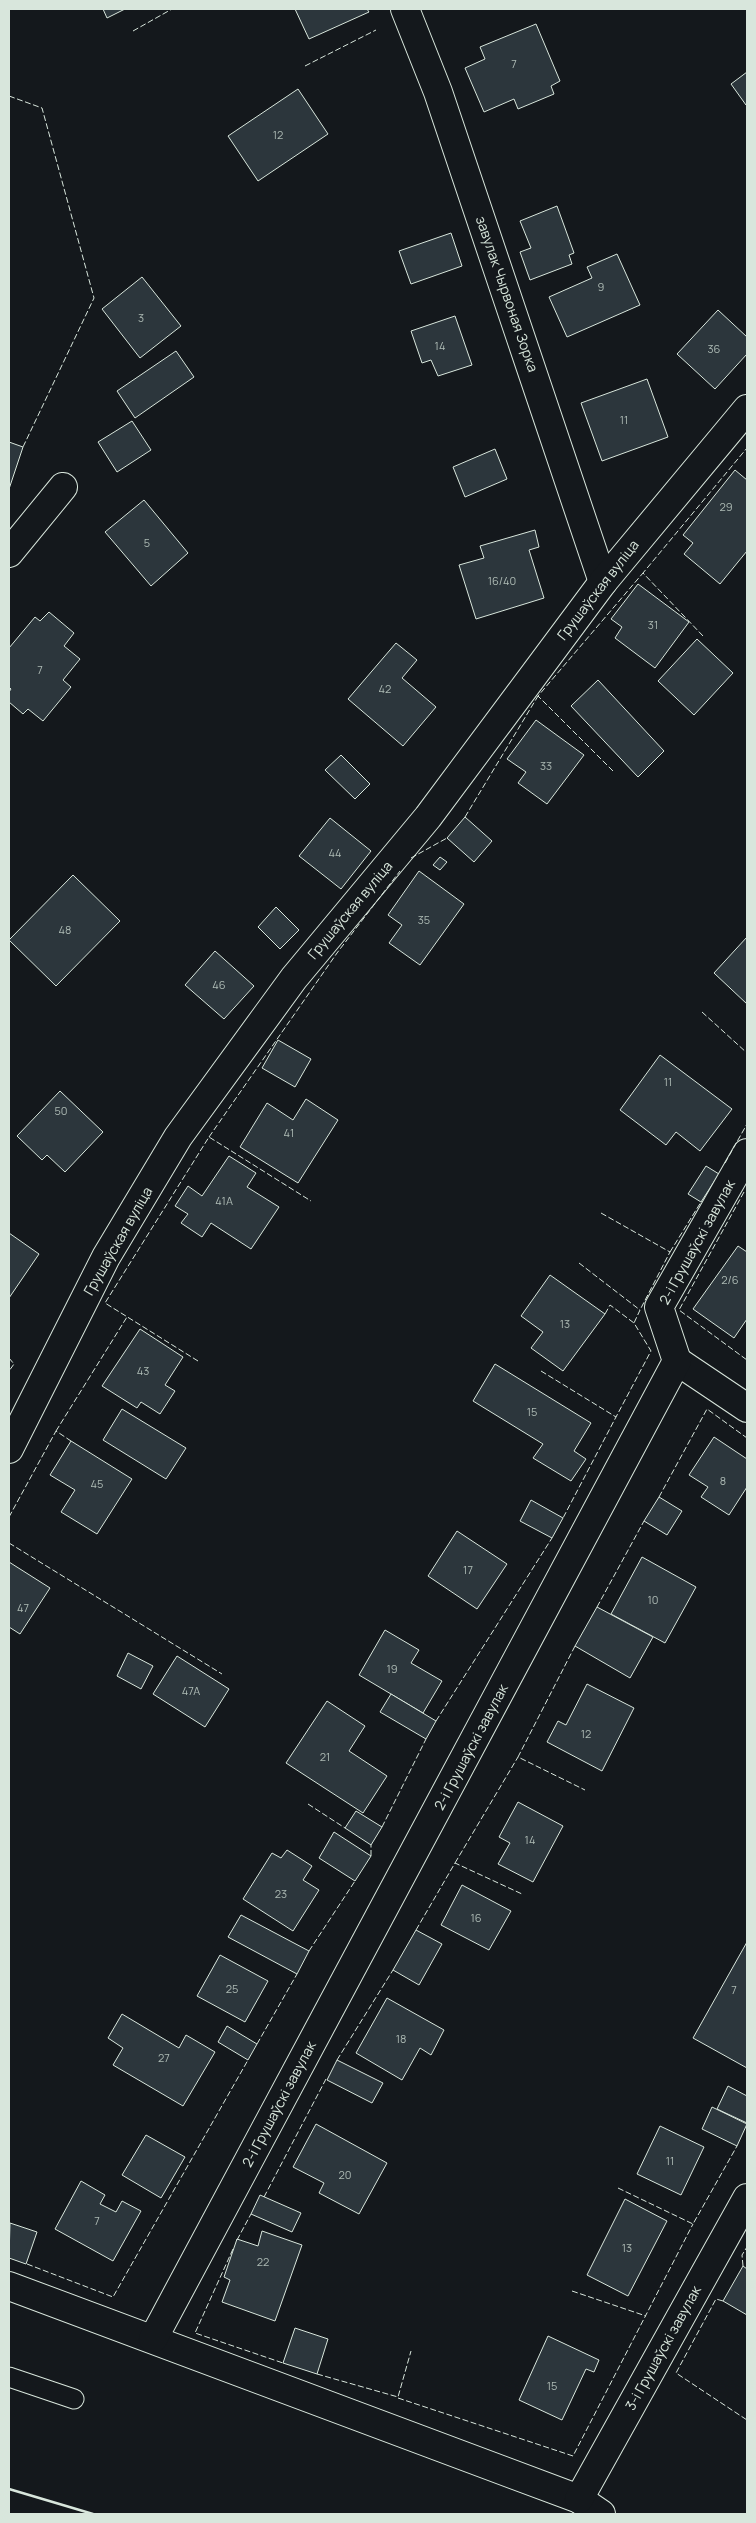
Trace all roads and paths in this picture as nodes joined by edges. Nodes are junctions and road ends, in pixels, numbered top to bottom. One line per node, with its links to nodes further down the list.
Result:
1 (405, 9): 5 (street, завулак Чырвоная Зорка)
2 (747, 409): 5 (street, Грушаўская вуліца)
3 (63, 487): 4 (street)
4 (9, 553)
5 (603, 582): 9 (street, Грушаўская вуліца)
6 (747, 1153): 7 (street, 2-і Грушаўскі завулак)
7 (678, 1361): 8 (street); 12 (street, 2-і Грушаўскі завулак)
8 (747, 1408)
9 (9, 1450)
10 (747, 2198): 15 (street, 3-і Грушаўскі завулак)
11 (9, 2286): 12 (street)
12 (153, 2339): 15 (street)
13 (9, 2377): 14 (lane)
14 (74, 2399)
15 (579, 2499): 16 (street)
16 (601, 2514)

